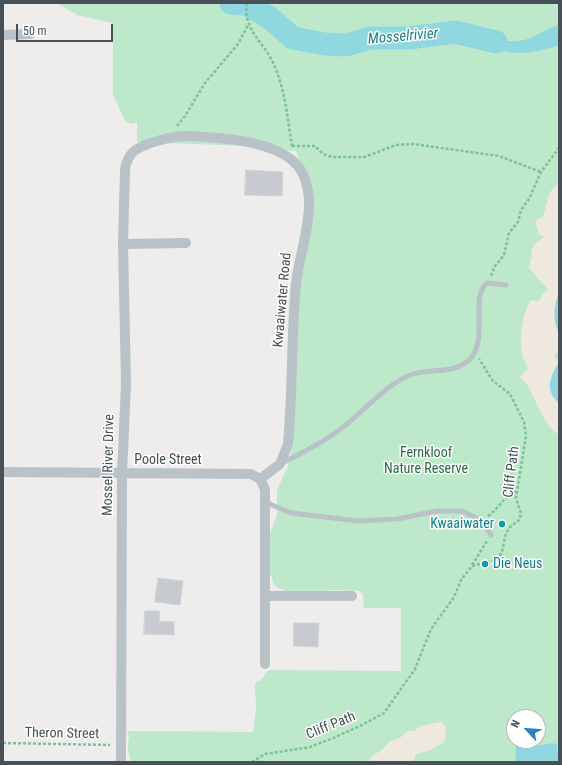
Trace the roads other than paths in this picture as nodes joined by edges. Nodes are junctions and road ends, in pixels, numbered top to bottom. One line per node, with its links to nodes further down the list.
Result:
1 (30, 34): 2 (street)
2 (3, 35)
3 (125, 169): 5 (street, Mossel River Drive); 7 (street, Kwaaiwater Road)
4 (186, 243): 5 (street)
5 (123, 244): 9 (street, Mossel River Drive)
6 (506, 285): 7 (lane)
7 (280, 464): 10 (street)
8 (3, 472): 9 (street, Poole Street)
9 (122, 474): 10 (street, Poole Street); 16 (street, Mossel River Drive)
10 (260, 479): 11 (street)
11 (265, 502): 12 (lane); 13 (street)
12 (491, 535)
13 (265, 596): 14 (street); 15 (street)
14 (352, 596)
15 (265, 664)
16 (121, 762)

